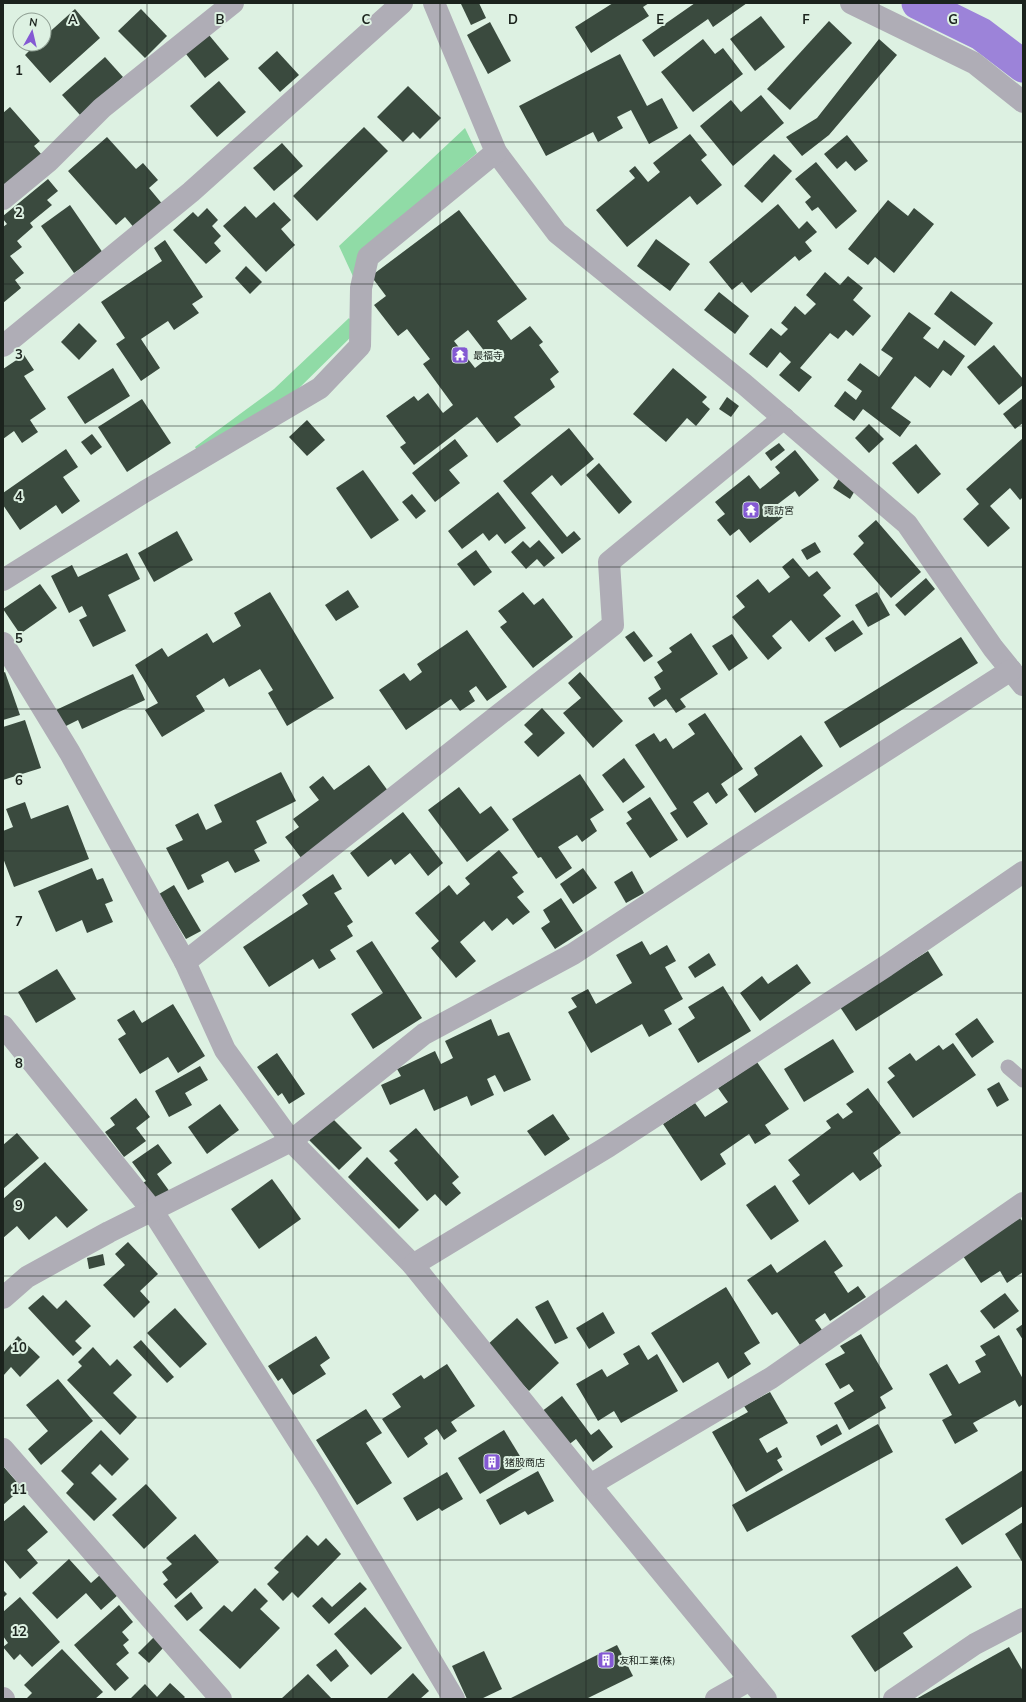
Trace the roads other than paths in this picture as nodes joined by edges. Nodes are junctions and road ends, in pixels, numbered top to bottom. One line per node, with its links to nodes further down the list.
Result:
1 (233, 3): 7 (street)
2 (402, 3): 8 (street)
3 (434, 3): 6 (street)
4 (850, 3): 5 (street)
5 (1023, 102)
6 (496, 152): 9 (street); 10 (street)
7 (3, 199)
8 (3, 346)
9 (784, 418): 12 (street); 14 (street)
10 (3, 580)
11 (3, 643): 14 (street)
12 (1017, 678): 18 (street)
13 (1023, 872): 21 (street)
14 (185, 962): 18 (street)
15 (3, 1026): 20 (street)
16 (1008, 1066): 17 (lane)
17 (1023, 1080)
18 (291, 1141): 20 (street); 21 (street)
19 (1023, 1203): 24 (street)
20 (152, 1210): 22 (street); 28 (street)
21 (413, 1265): 24 (street)
22 (3, 1298)
23 (3, 1449): 27 (street)
24 (590, 1485): 26 (street)
25 (1023, 1619): 31 (street)
26 (750, 1680): 29 (street); 30 (street)
27 (221, 1699)
28 (454, 1699)
29 (716, 1699)
30 (766, 1699)
31 (894, 1699)

